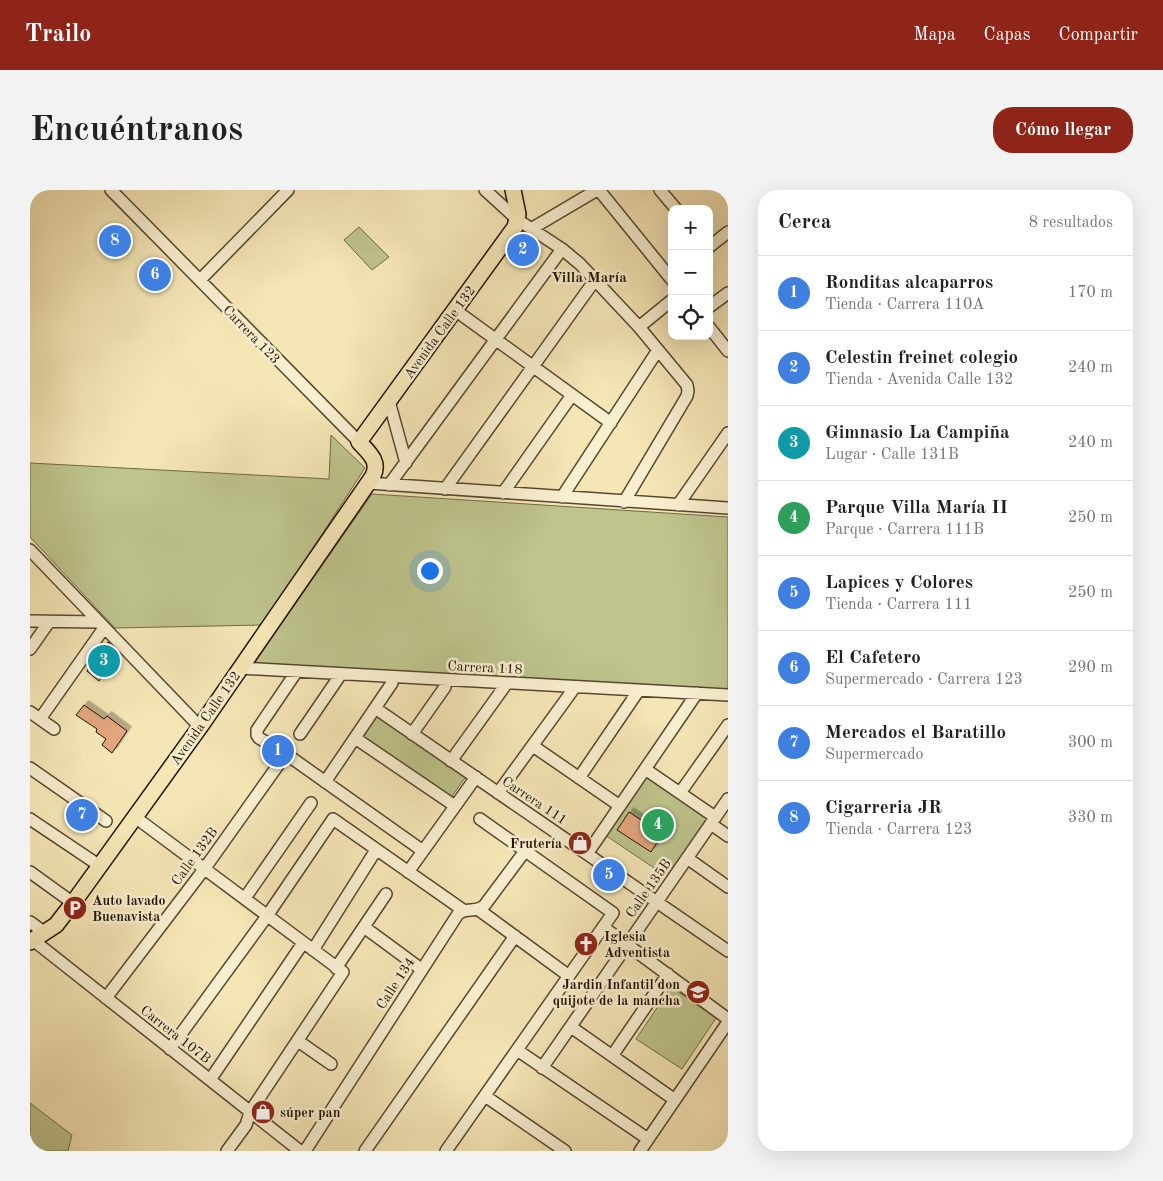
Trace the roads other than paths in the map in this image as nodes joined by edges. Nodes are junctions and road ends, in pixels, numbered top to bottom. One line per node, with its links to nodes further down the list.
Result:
1 (111, 190): 13 (street, Carrera 123)
2 (288, 190): 13 (street)
3 (484, 190): 8 (street)
4 (514, 190): 8 (main road)
5 (598, 190): 8 (street); 12 (street)
6 (660, 190): 7 (street)
7 (673, 205)
8 (524, 225): 11 (street); 18 (main road, Avenida Calle 132)
9 (728, 232): 10 (street)
10 (713, 244)
11 (562, 249): 14 (street); 21 (street)
12 (668, 276)
13 (200, 280): 29 (street, Carrera 123)
14 (595, 280): 19 (street); 24 (street)
15 (728, 293): 17 (street)
16 (668, 303): 19 (street)
17 (713, 304)
18 (455, 310): 21 (street); 26 (main road, Avenida Calle 132)
19 (639, 328): 23 (street)
20 (713, 332): 22 (street)
21 (496, 340): 24 (street); 30 (street)
22 (727, 349)
23 (658, 350): 27 (street); 36 (street)
24 (533, 366): 25 (street); 33 (street)
25 (572, 395): 27 (street); 34 (street)
26 (389, 401): 29 (main road, Avenida Calle 132); 30 (street)
27 (611, 423): 35 (street)
28 (728, 433): 37 (street)
29 (359, 442): 31 (main road, Carrera 123)
30 (406, 463): 32 (street)
31 (368, 484): 32 (street); 44 (main road, Avenida Calle 132)
32 (389, 485): 33 (street)
33 (445, 489): 34 (street)
34 (503, 493): 35 (street)
35 (562, 497): 36 (street)
36 (624, 502): 37 (street)
37 (678, 505): 38 (street)
38 (728, 508)
39 (30, 550): 42 (street)
40 (30, 621): 41 (street)
41 (49, 622): 42 (street); 43 (street)
42 (101, 625): 55 (street); 57 (street)
43 (30, 649)
44 (240, 668): 45 (street, Carrera 118); 57 (main road, Avenida Calle 132)
45 (297, 671): 46 (street, Carrera 118); 63 (street)
46 (341, 674): 48 (street, Carrera 118); 59 (street)
47 (392, 683): 54 (street)
48 (507, 683): 49 (street, Carrera 118); 64 (street)
49 (575, 686): 51 (street, Carrera 118); 62 (street)
50 (445, 687): 60 (street)
51 (639, 690): 52 (street, Carrera 118); 68 (street)
52 (697, 693): 53 (street, Carrera 118); 66 (street)
53 (728, 695)
54 (375, 708): 60 (street, Carrera 111); 61 (street)
55 (33, 715): 58 (street)
56 (728, 725): 71 (street)
57 (200, 727): 76 (main road, Avenida Calle 132)
58 (54, 730)
59 (300, 734)
60 (412, 734): 64 (street, Carrera 111)
61 (355, 738): 69 (street); 74 (street)
62 (533, 746): 68 (street); 70 (street)
63 (286, 754): 69 (street); 88 (street, Calle 132B)
64 (451, 761): 67 (street, Carrera 111)
65 (30, 768): 79 (street)
66 (645, 769): 71 (street); 75 (street)
67 (476, 777): 70 (street, Carrera 111); 74 (street)
68 (579, 778): 75 (street)
69 (325, 782): 83 (street)
70 (498, 793): 85 (street, Carrera 111)
71 (680, 793): 80 (street)
72 (728, 799): 80 (street, Calle 135B)
73 (311, 804): 93 (street)
74 (455, 806): 83 (street)
75 (620, 806): 85 (street)
76 (135, 817): 87 (main road, Avenida Calle 132); 88 (street)
77 (30, 819): 87 (street)
78 (480, 819): 84 (street)
79 (106, 821)
80 (713, 821): 81 (street); 86 (street, Calle 135B)
81 (728, 836)
82 (376, 850): 90 (street); 98 (street); 105 (street)
83 (423, 850): 90 (street)
84 (525, 851): 97 (street); 101 (street)
85 (587, 854): 94 (street, Carrera 111)
86 (687, 858): 91 (street); 94 (street, Calle 135B)
87 (100, 866): 95 (main road, Avenida Calle 132)
88 (205, 868): 93 (street); 111 (street, Calle 132B)
89 (30, 872): 95 (street)
90 (408, 872): 96 (street)
91 (728, 887)
92 (386, 894): 100 (street)
93 (244, 898): 98 (street)
94 (657, 902): 104 (street, Calle 135B); 106 (street, Carrera 111)
95 (73, 903): 103 (main road, Avenida Calle 132)
96 (463, 910): 97 (street); 107 (street, Calle 134)
97 (479, 910): 102 (street)
98 (267, 916): 105 (street); 115 (street)
99 (30, 922): 103 (street, Carrera 107B)
100 (364, 927): 107 (street); 108 (street)
101 (603, 927): 104 (street); 110 (street)
102 (515, 936): 110 (street); 128 (street)
103 (36, 939): 111 (street, Carrera 107B)
104 (627, 945): 109 (street); 113 (street, Calle 135B)
105 (308, 946): 108 (street); 120 (street)
106 (728, 951)
107 (421, 969): 127 (street, Calle 134)
108 (339, 970): 114 (street)
109 (668, 974): 112 (street); 117 (street)
110 (569, 976): 116 (street)
111 (106, 998): 115 (street, Carrera 107B)
112 (728, 1021): 122 (street)
113 (571, 1027): 117 (street); 119 (street, Calle 135B)
114 (298, 1041): 118 (street); 123 (street)
115 (170, 1049): 120 (street, Carrera 107B)
116 (517, 1050): 119 (street); 121 (street)
117 (612, 1056): 122 (street)
118 (331, 1064)
119 (542, 1068): 124 (street)
120 (210, 1080): 123 (street, Carrera 107B)
121 (485, 1096): 129 (street); 130 (street)
122 (675, 1100): 124 (street)
123 (250, 1112): 125 (street); 126 (street, Carrera 107B)
124 (648, 1139): 131 (street)
125 (227, 1151)
126 (300, 1151)
127 (305, 1151)
128 (365, 1151)
129 (446, 1151)
130 (565, 1151)
131 (640, 1151)

